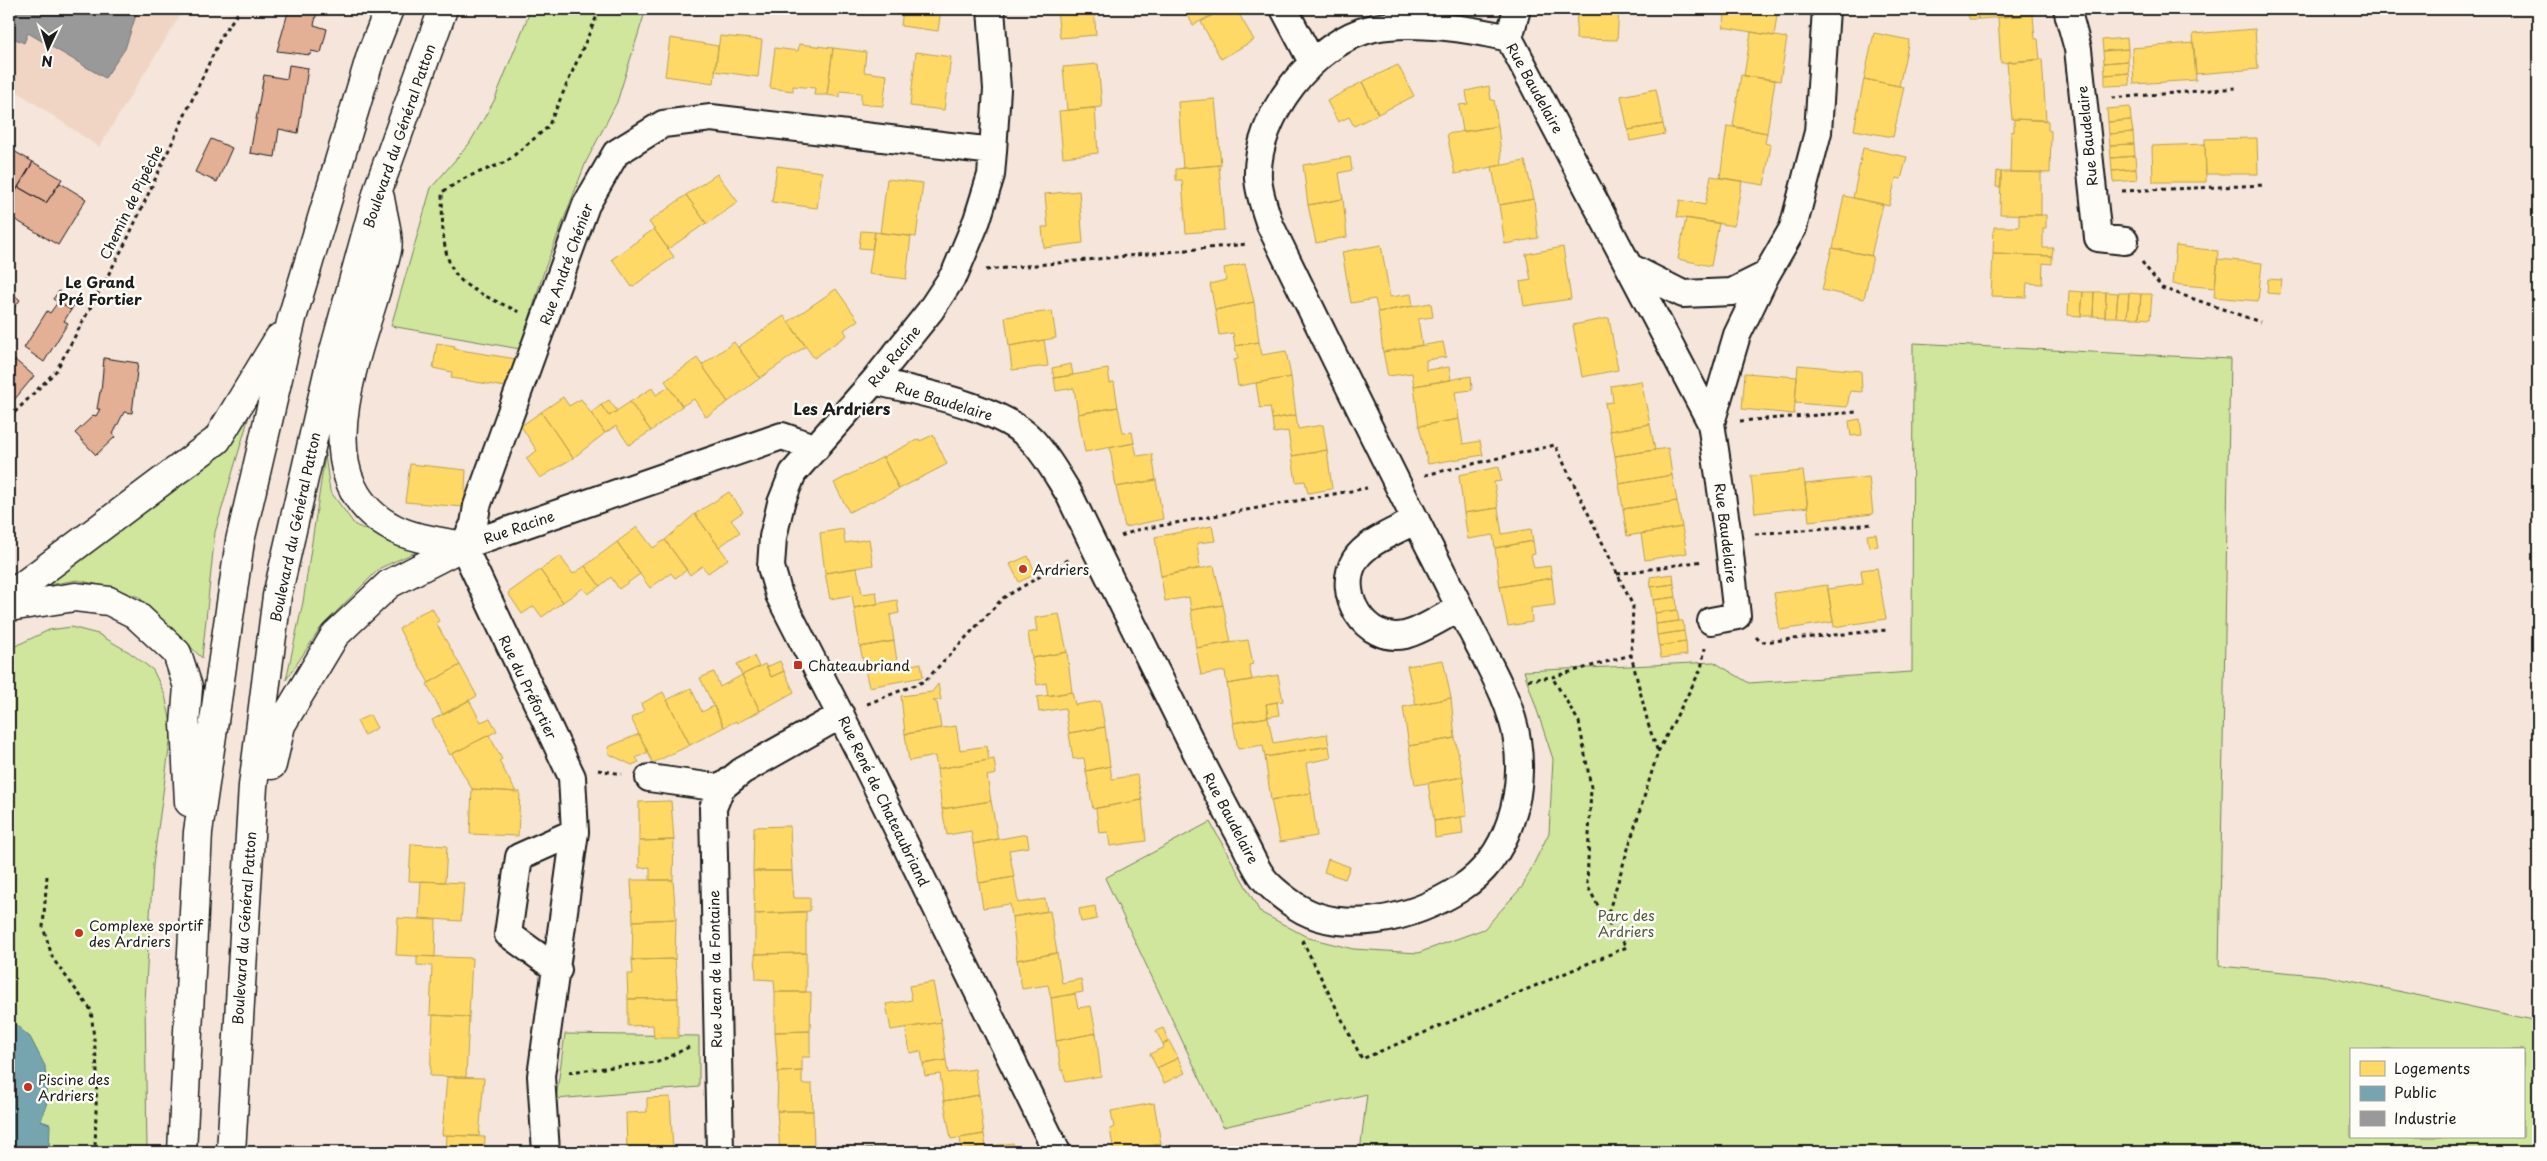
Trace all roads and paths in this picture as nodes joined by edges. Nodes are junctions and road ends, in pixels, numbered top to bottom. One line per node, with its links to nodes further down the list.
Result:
1 (241, 9): 28 (path, Chemin de Pipêche)
2 (389, 9): 23 (highway)
3 (443, 9): 16 (highway, Boulevard du Général Patton)
4 (600, 9): 25 (path)
5 (991, 9): 14 (street, Rue Racine)
6 (1284, 9): 11 (street)
7 (1517, 9): 10 (street)
8 (1826, 9): 22 (street, Rue Baudelaire)
9 (2067, 9): 13 (street, Rue Baudelaire)
10 (1509, 38): 11 (street, Rue Baudelaire); 20 (street, Rue Baudelaire)
11 (1312, 62): 18 (street, Rue Baudelaire)
12 (2236, 88): 13 (path)
13 (2084, 100): 17 (street, Rue Baudelaire)
14 (994, 151): 21 (street, Rue Racine); 25 (street, Rue André Chénier)
15 (2265, 185): 17 (path)
16 (379, 187): 34 (highway); 55 (highway, Boulevard du Général Patton)
17 (2094, 192): 19 (street, Rue Baudelaire)
18 (1270, 226): 21 (path); 31 (street, Rue Baudelaire)
19 (2125, 241): 24 (path)
20 (1630, 267): 22 (street); 29 (street, Rue Baudelaire)
21 (955, 273): 26 (street, Rue Racine)
22 (1766, 275): 29 (street, Rue Baudelaire)
23 (292, 318): 38 (highway); 54 (highway)
24 (2260, 322)
25 (543, 325): 34 (street, Rue André Chénier)
26 (874, 381): 30 (street, Rue Racine); 35 (street, Rue Baudelaire)
27 (1857, 412): 29 (path)
28 (9, 418)
29 (1711, 423): 36 (street, Rue Baudelaire)
30 (816, 448): 34 (street, Rue Racine); 47 (street, Rue René de Chateaubriand)
31 (1396, 482): 32 (street, Rue Baudelaire); 35 (path); 37 (path)
32 (1416, 520): 40 (street, Rue Baudelaire); 40 (street)
33 (1874, 524): 36 (path)
34 (462, 546): 49 (street, Rue du Préfortier); 55 (highway)
35 (1093, 546): 46 (street, Rue Baudelaire); 47 (path)
36 (1729, 547): 37 (path); 41 (street, Rue Baudelaire)
37 (1617, 574): 44 (path)
38 (9, 596)
39 (9, 607): 54 (highway)
40 (1460, 608): 46 (street, Rue Baudelaire)
41 (1737, 616): 42 (street); 43 (path)
42 (1711, 621): 48 (path)
43 (1887, 630)
44 (1631, 655): 45 (path); 48 (path)
45 (1552, 677): 46 (path); 56 (path)
46 (1498, 683)
47 (841, 715): 51 (street); 66 (street, Rue René de Chateaubriand)
48 (1658, 752): 56 (path)
49 (572, 777): 50 (path); 52 (street, Rue du Préfortier)
50 (649, 778): 51 (street)
51 (721, 788): 59 (street, Rue Jean de la Fontaine)
52 (575, 832): 58 (street, Rue du Préfortier); 58 (street)
53 (47, 876): 61 (path)
54 (194, 886): 62 (highway)
55 (246, 892): 63 (highway, Boulevard du Général Patton)
56 (1606, 921): 57 (path)
57 (1299, 934)
58 (558, 970): 60 (street, Rue du Préfortier)
59 (716, 1033): 60 (path); 65 (street, Rue Jean de la Fontaine)
60 (541, 1076): 64 (street, Rue du Préfortier)
61 (95, 1152)
62 (182, 1152)
63 (231, 1152)
64 (546, 1152)
65 (720, 1152)
66 (1057, 1152)

